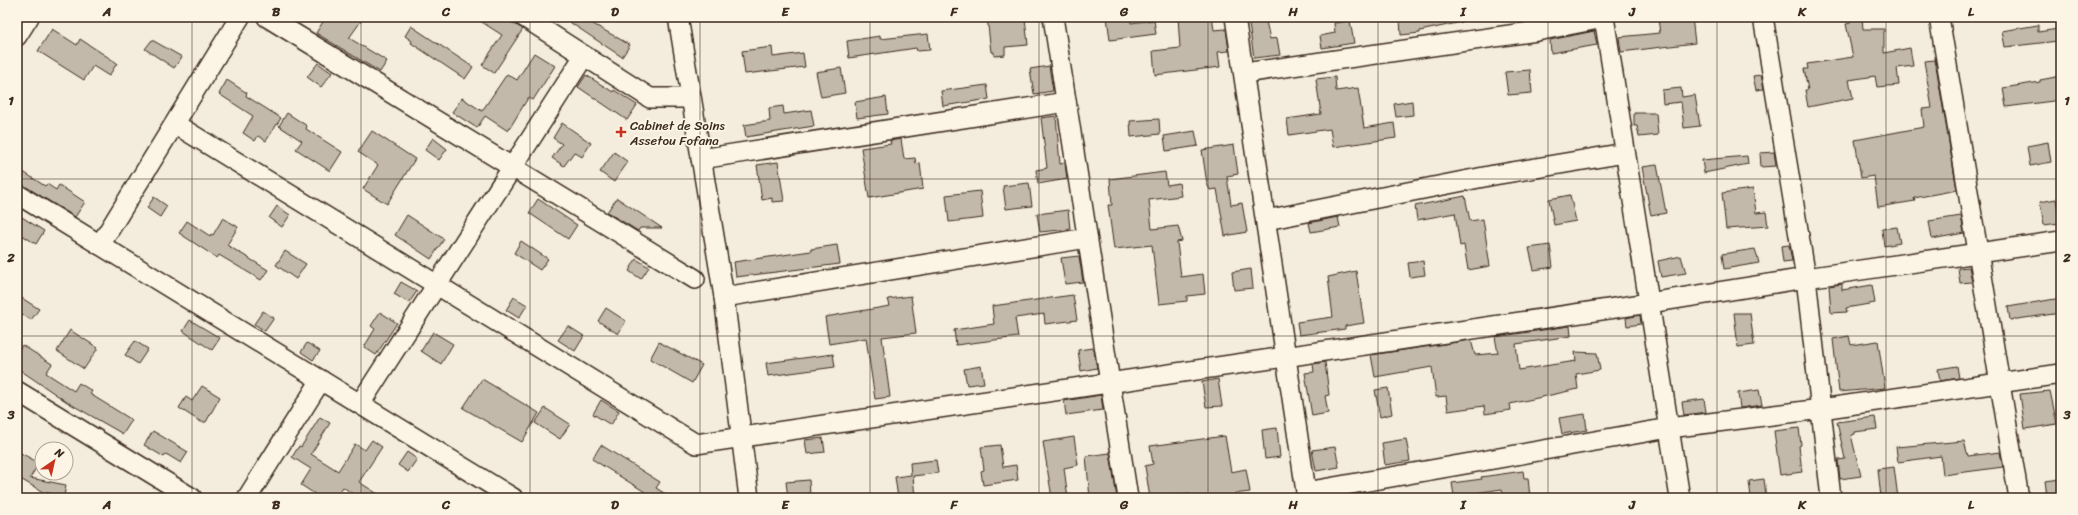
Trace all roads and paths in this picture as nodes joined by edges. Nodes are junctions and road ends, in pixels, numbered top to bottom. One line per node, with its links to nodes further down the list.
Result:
1 (29, 17): 11 (street)
2 (240, 17): 16 (street)
3 (267, 17): 19 (street)
4 (524, 17): 12 (street)
5 (678, 17): 14 (street)
6 (1053, 17): 15 (street)
7 (1235, 17): 13 (street)
8 (1604, 17): 13 (street); 17 (street)
9 (1763, 17): 26 (street)
10 (1939, 17): 25 (street)
11 (17, 36)
12 (584, 56): 14 (street); 19 (street)
13 (1244, 73): 21 (street)
14 (692, 98): 18 (street)
15 (1066, 102): 18 (street); 22 (street)
16 (175, 124): 24 (street); 28 (street)
17 (1625, 153): 21 (street); 30 (street)
18 (701, 159): 29 (street)
19 (512, 167): 27 (street); 28 (street)
20 (17, 194): 24 (street)
21 (1266, 220): 31 (street)
22 (1087, 238): 29 (street); 34 (street)
23 (2061, 241): 25 (street)
24 (100, 245): 33 (street)
25 (1978, 254): 26 (street); 35 (street)
26 (1806, 278): 30 (street); 38 (street)
27 (695, 279)
28 (436, 284): 37 (street); 40 (street)
29 (724, 297): 40 (street)
30 (1649, 303): 31 (street); 39 (street)
31 (1286, 356): 34 (street); 41 (street)
32 (2061, 374): 35 (street)
33 (320, 380): 37 (street); 43 (street)
34 (1110, 382): 40 (street); 46 (street)
35 (2000, 382): 38 (street); 49 (street)
36 (17, 391): 42 (street)
37 (360, 404): 44 (street)
38 (1821, 409): 39 (street); 48 (street)
39 (1669, 428): 41 (street); 47 (street)
40 (741, 437): 45 (street)
41 (1306, 495)
42 (192, 498)
43 (247, 498)
44 (513, 498)
45 (749, 498)
46 (1128, 498)
47 (1680, 498)
48 (1831, 498)
49 (2019, 498)

